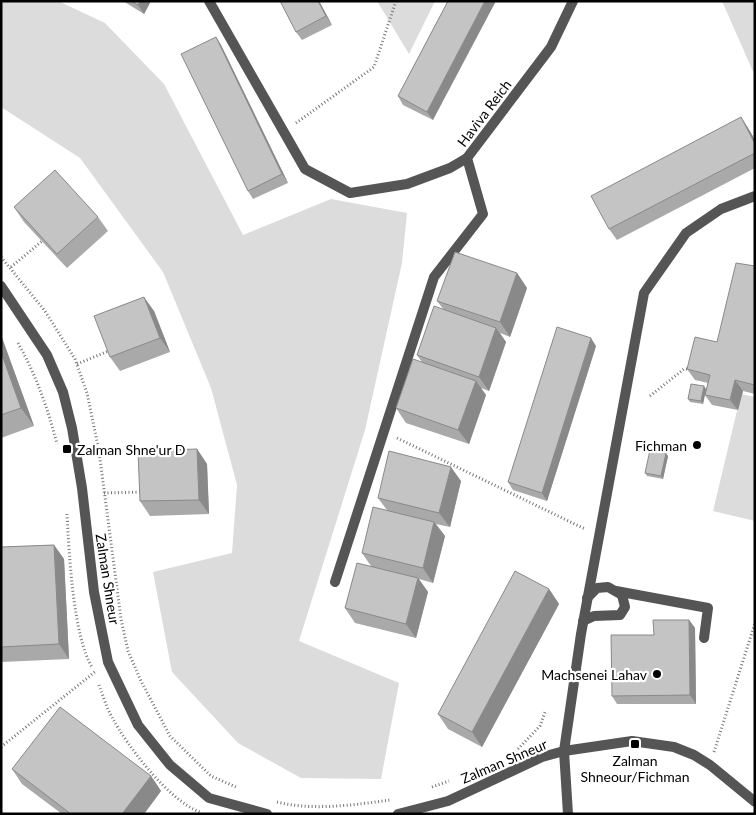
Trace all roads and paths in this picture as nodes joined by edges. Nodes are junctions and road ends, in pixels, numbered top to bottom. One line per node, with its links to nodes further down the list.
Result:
1 (209, 1): 4 (street, Haviva Reich)
2 (396, 1): 4 (path)
3 (574, 1): 5 (street, Haviva Reich)
4 (284, 132): 5 (street, Haviva Reich)
5 (467, 158): 15 (street)
6 (755, 196): 18 (street)
7 (42, 241): 9 (path)
8 (1, 257): 9 (path)
9 (11, 267): 12 (path)
10 (1, 286): 25 (street, Zalman Shneur)
11 (112, 350): 12 (path)
12 (77, 364): 16 (path)
13 (697, 370): 14 (path)
14 (650, 396)
15 (385, 432): 18 (path); 19 (street)
16 (104, 492): 17 (path); 32 (path)
17 (149, 492)
18 (599, 536): 21 (street)
19 (335, 582)
20 (616, 591): 21 (street); 22 (street); 24 (street)
21 (587, 598): 22 (street)
22 (583, 621): 28 (street)
23 (755, 624): 30 (path)
24 (704, 638)
25 (108, 662): 27 (path); 37 (street, Zalman Shneur)
26 (545, 712): 29 (path)
27 (1, 748)
28 (564, 751): 30 (street, Zalman Shneur); 38 (street, Zalman Shneur); 39 (street)
29 (515, 752)
30 (710, 765): 36 (street, Zalman Shneur)
31 (458, 778): 33 (path)
32 (242, 790)
33 (423, 790)
34 (397, 798): 35 (path)
35 (272, 800)
36 (755, 802)
37 (267, 814)
38 (398, 814)
39 (568, 814)

